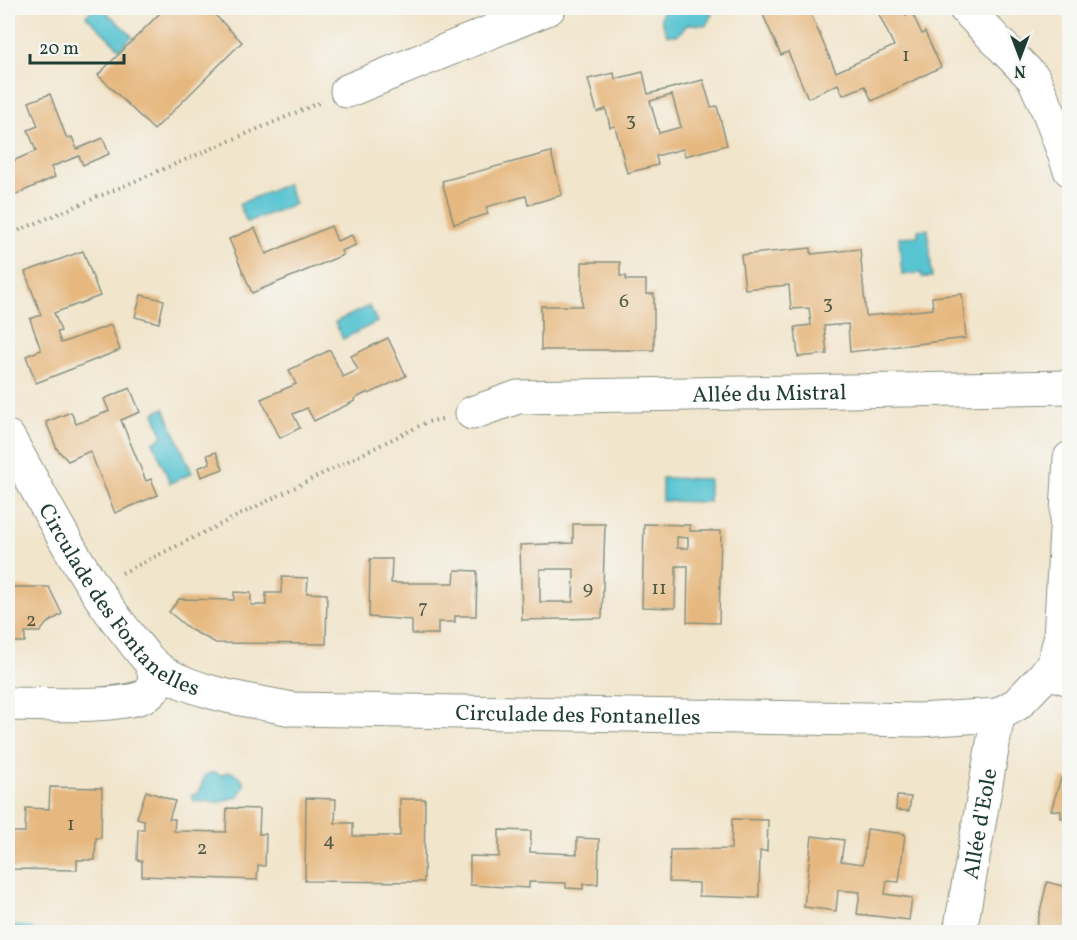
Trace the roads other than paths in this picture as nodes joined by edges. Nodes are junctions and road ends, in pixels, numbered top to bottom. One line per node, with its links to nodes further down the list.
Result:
1 (965, 8): 4 (street)
2 (535, 10): 3 (street)
3 (347, 91)
4 (1070, 170)
5 (1070, 387): 6 (street, Allée du Mistral)
6 (472, 413)
7 (8, 437): 9 (street, Circulade des Fontanelles)
8 (1070, 458): 10 (street)
9 (151, 664): 11 (street); 12 (street, Circulade des Fontanelles)
10 (1056, 681): 12 (street)
11 (8, 704)
12 (998, 715): 13 (street, Allée d'Eole)
13 (960, 933)

